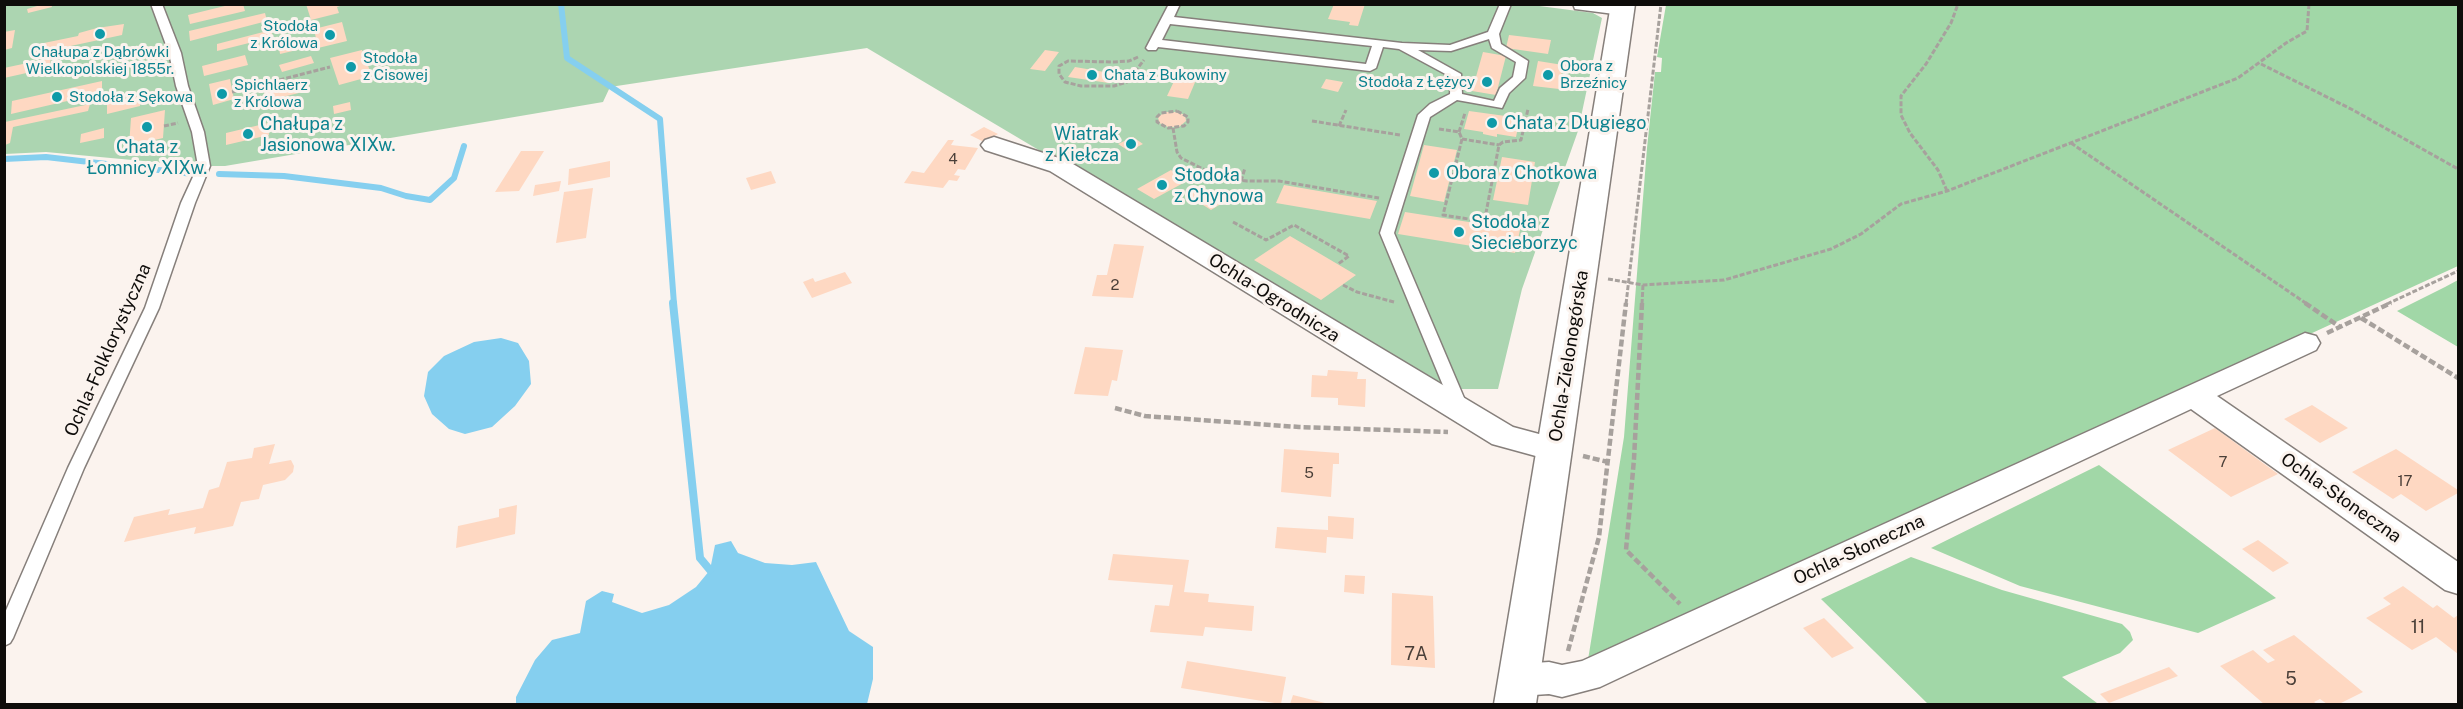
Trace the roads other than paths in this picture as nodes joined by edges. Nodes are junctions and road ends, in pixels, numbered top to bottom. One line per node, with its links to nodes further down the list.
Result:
1 (156, 4): 17 (lane, Ochla-Folklorystyczna)
2 (1175, 4): 6 (lane)
3 (1506, 4): 7 (lane)
4 (1582, 4): 5 (street)
5 (1622, 6): 15 (street, Ochla-Zielonogórska)
6 (1168, 20): 8 (lane); 8 (lane)
7 (1493, 34): 9 (lane); 10 (lane)
8 (1379, 43): 9 (lane)
9 (1402, 46): 10 (lane)
10 (1456, 96): 14 (lane)
11 (994, 144): 14 (street, Ochla-Ogrodnicza)
12 (2305, 344): 13 (street, Ochla-Słoneczna)
13 (2193, 395): 16 (street, Ochla-Słoneczna); 18 (street, Ochla-Słoneczna)
14 (1457, 423): 15 (street, Ochla-Ogrodnicza)
15 (1554, 449): 18 (street, Ochla-Zielonogórska)
16 (2458, 580)
17 (4, 638)
18 (1517, 692)

